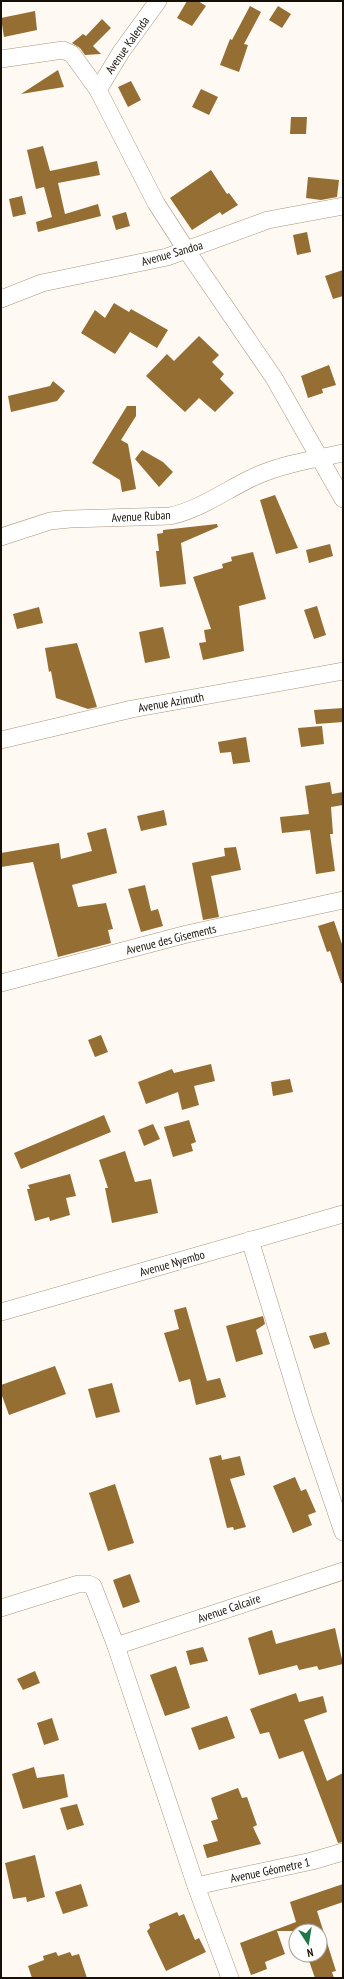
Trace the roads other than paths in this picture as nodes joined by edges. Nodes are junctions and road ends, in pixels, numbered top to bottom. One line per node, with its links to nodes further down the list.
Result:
1 (158, 1): 3 (street, Avenue Kalenda)
2 (1, 59): 3 (street)
3 (98, 90): 5 (street)
4 (343, 206): 5 (street, Avenue Sandoa)
5 (187, 251): 6 (street, Avenue Sandoa); 8 (street)
6 (1, 299)
7 (343, 453): 8 (street, Avenue Ruban)
8 (319, 458): 9 (street); 10 (street, Avenue Ruban)
9 (343, 499)
10 (1, 537)
11 (343, 670): 12 (street, Avenue Azimuth)
12 (1, 740)
13 (343, 900): 14 (street, Avenue des Gisements)
14 (1, 983)
15 (343, 1214): 16 (street, Avenue Nyembo)
16 (250, 1240): 17 (street, Avenue Nyembo); 18 (street)
17 (1, 1312)
18 (343, 1532)
19 (343, 1571): 21 (street, Avenue Calcaire)
20 (1, 1608): 21 (street)
21 (116, 1646): 23 (street)
22 (343, 1852): 23 (street, Avenue Géometre 1)
23 (196, 1886): 24 (street)
24 (230, 1978)

